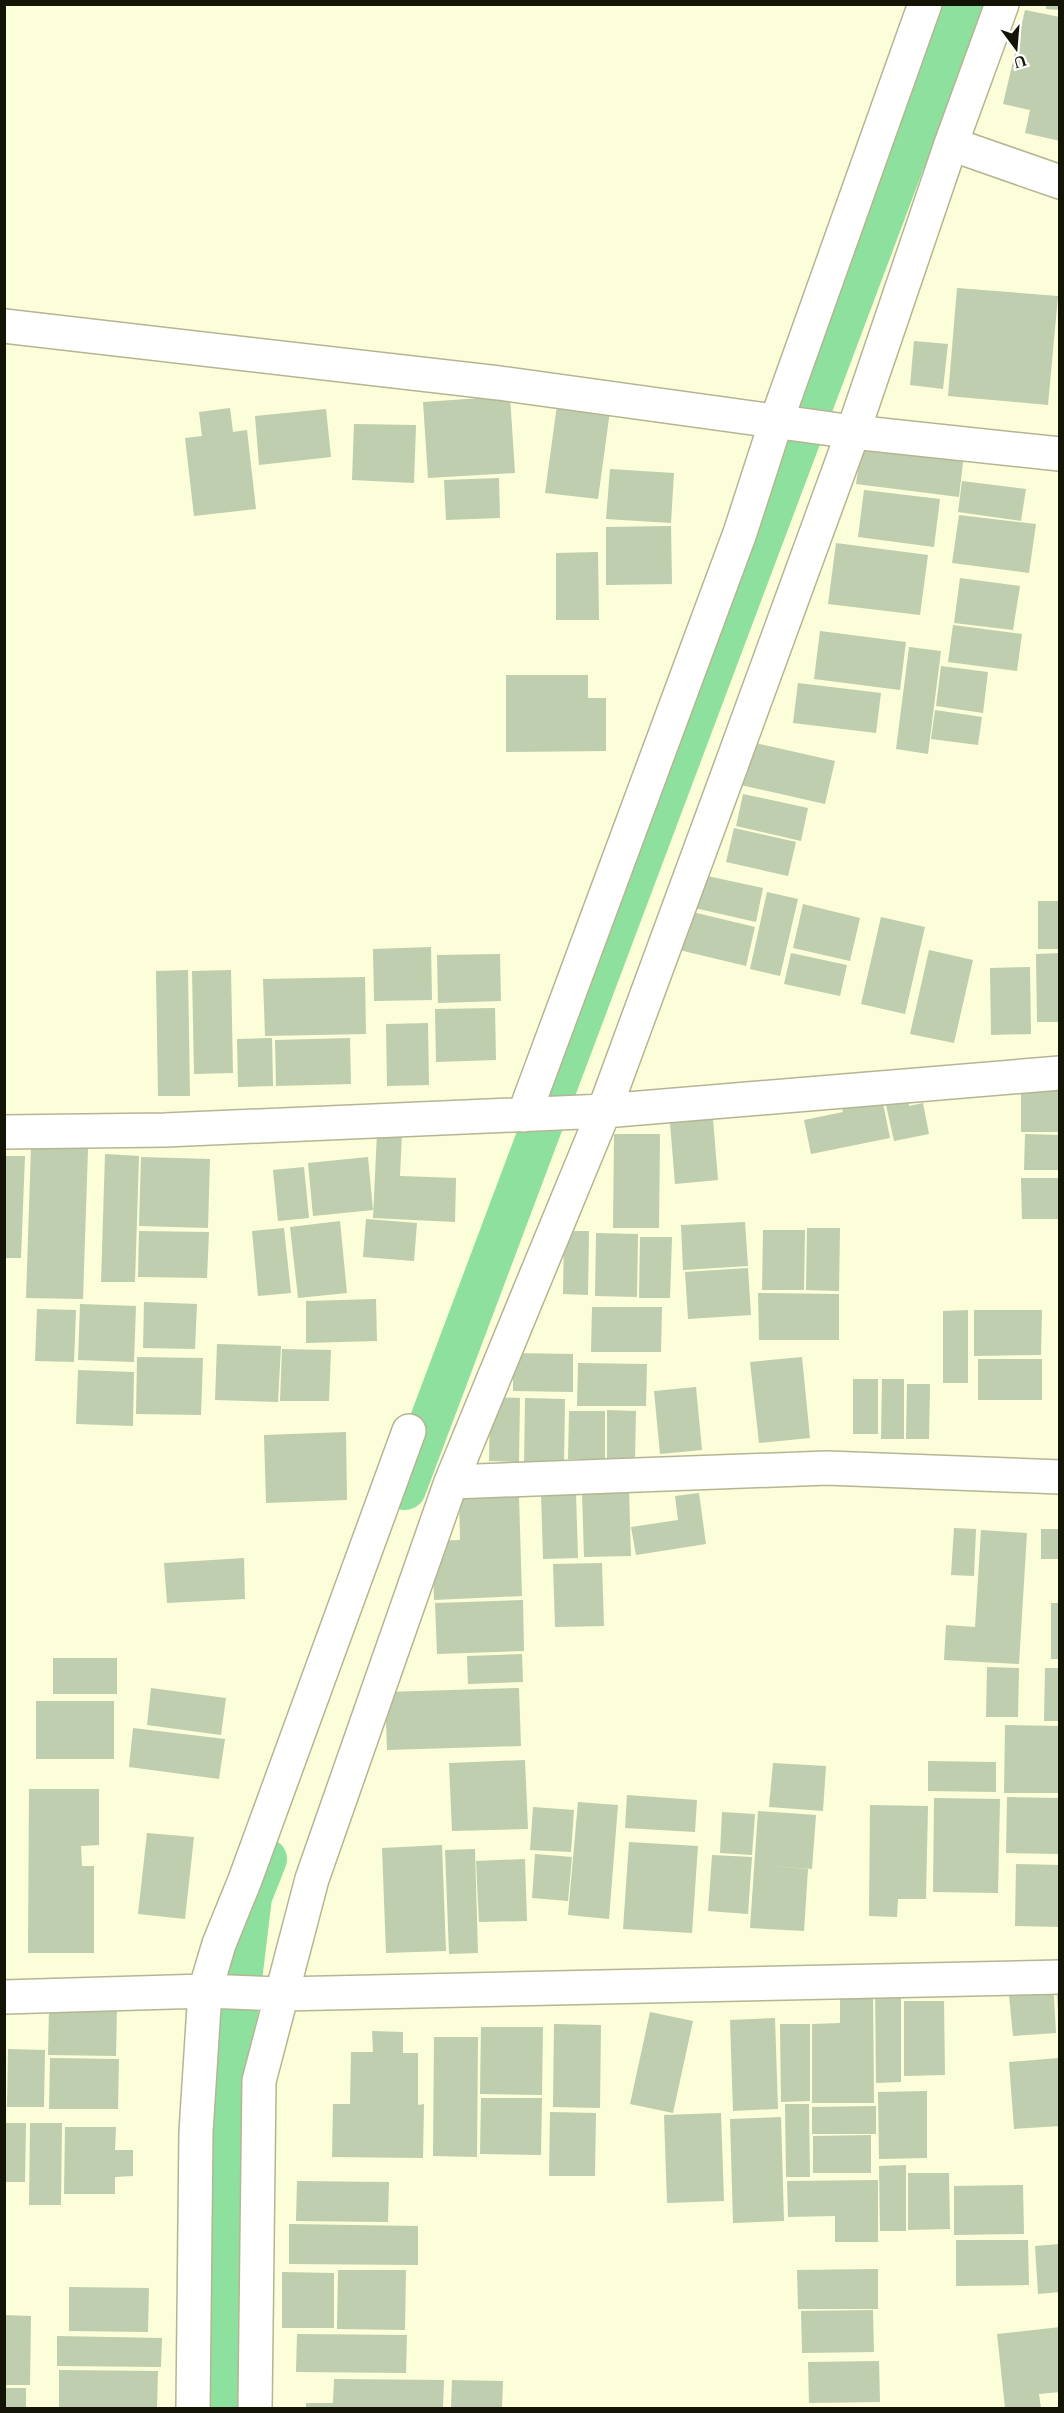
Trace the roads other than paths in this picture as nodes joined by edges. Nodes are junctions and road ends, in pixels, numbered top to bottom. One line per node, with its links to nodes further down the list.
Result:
1 (925, 4): 6 (street)
2 (1002, 4): 3 (street)
3 (951, 144): 4 (street); 7 (street)
4 (1059, 182)
5 (4, 326): 6 (street)
6 (781, 422): 7 (street); 11 (street)
7 (848, 431): 8 (street); 10 (street)
8 (1059, 454)
9 (1059, 1073): 10 (street)
10 (598, 1111): 11 (street); 15 (street)
11 (528, 1115): 12 (street)
12 (4, 1132)
13 (409, 1431): 17 (street)
14 (1059, 1477): 15 (street)
15 (451, 1482): 18 (street)
16 (1059, 1977): 18 (street)
17 (212, 1991): 18 (street); 19 (street); 20 (street)
18 (272, 1993): 21 (street)
19 (4, 1997)
20 (193, 2409)
21 (255, 2409)

